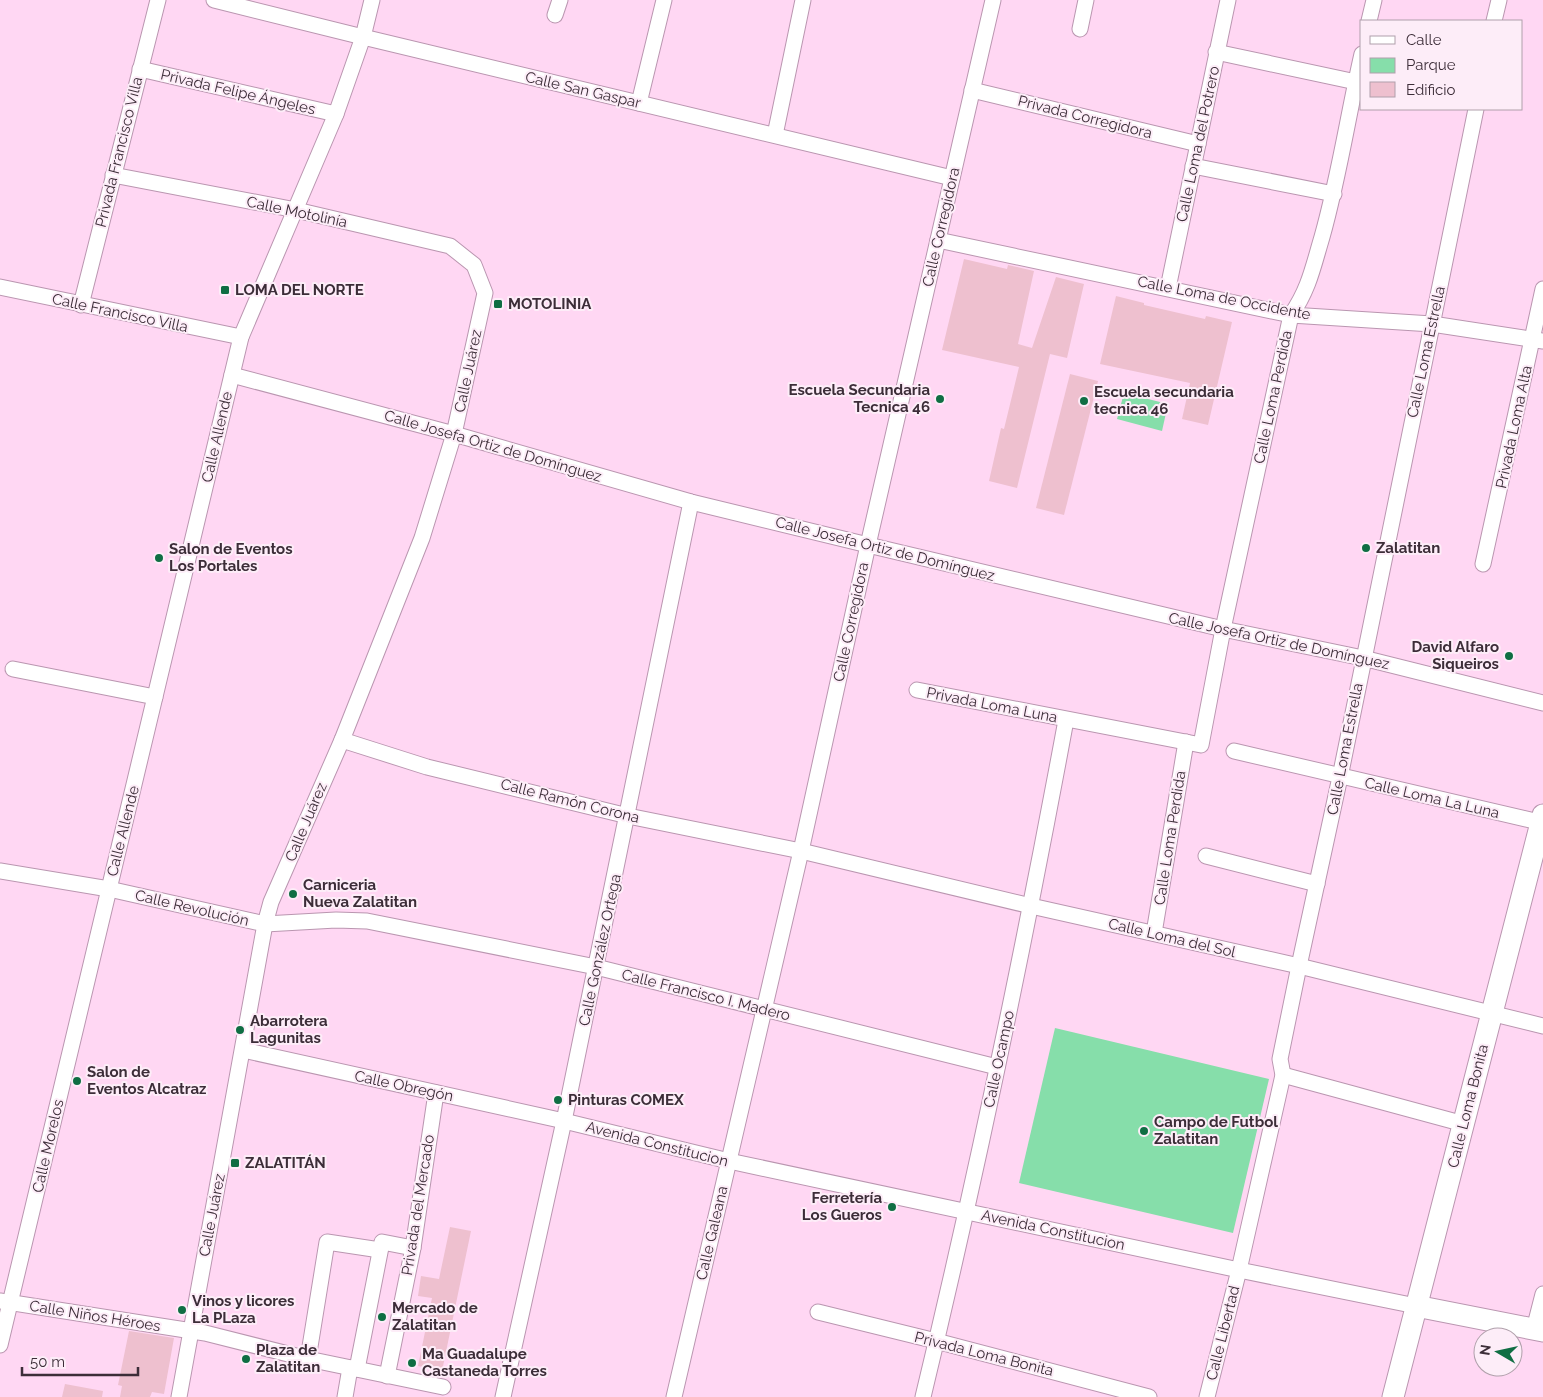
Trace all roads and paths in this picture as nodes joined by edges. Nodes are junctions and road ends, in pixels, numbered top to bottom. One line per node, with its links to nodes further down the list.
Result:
1 (158, 0): 17 (street, Privada Francisco Villa)
2 (214, 0): 14 (street, Calle San Gaspar)
3 (372, 0): 14 (street, Calle Allende)
4 (664, 0): 20 (street)
5 (803, 0): 23 (street)
6 (993, 0): 19 (street, Calle Corregidora)
7 (1086, 0): 13 (street)
8 (1228, 0): 15 (street, Calle Loma del Potrero)
9 (1374, 0): 11 (street)
10 (1499, 0): 12 (street)
11 (1369, 20)
12 (1494, 20)
13 (1080, 28)
14 (363, 37): 20 (street, Calle San Gaspar); 22 (street, Calle Allende)
15 (1216, 52): 18 (street); 24 (street, Calle Loma del Potrero)
16 (1360, 63): 18 (street, Calle Loma Perdida)
17 (140, 69): 22 (street, Privada Felipe Ángeles); 26 (street, Privada Francisco Villa)
18 (1356, 82): 28 (street, Calle Loma Perdida)
19 (972, 90): 24 (street, Privada Corregidora); 27 (street, Calle Corregidora)
20 (639, 103): 23 (street, Calle San Gaspar)
21 (1476, 110): 37 (street, Calle Loma Estrella)
22 (336, 114): 29 (street, Calle Allende)
23 (775, 135): 27 (street, Calle San Gaspar)
24 (1198, 144): 25 (street, Calle Loma del Potrero)
25 (1193, 166): 28 (street); 33 (street, Calle Loma del Potrero)
26 (113, 175): 29 (street, Calle Motolinía); 35 (street, Privada Francisco Villa)
27 (952, 178): 30 (street, Calle Corregidora)
28 (1334, 194): 36 (street, Calle Loma Perdida)
29 (296, 210): 31 (street, Calle Motolinía); 38 (street, Calle Allende)
30 (938, 240): 33 (street, Calle Loma de Occidente); 43 (street, Calle Corregidora)
31 (474, 265): 41 (street, Calle Juárez)
32 (0, 287): 35 (street, Calle Francisco Villa)
33 (1168, 288): 36 (street, Calle Loma de Occidente)
34 (1543, 289): 39 (street, Privada Loma Alta)
35 (80, 305): 38 (street, Calle Francisco Villa)
36 (1291, 314): 37 (street, Calle Loma de Occidente); 45 (street, Calle Loma Perdida)
37 (1432, 324): 39 (street, Calle Loma de Occidente); 46 (street, Calle Loma Estrella)
38 (241, 338): 40 (street, Calle Allende)
39 (1538, 340): 44 (street, Privada Loma Alta)
40 (232, 375): 41 (street, Calle Josefa Ortiz de Domínguez); 49 (street, Calle Allende)
41 (454, 434): 42 (street, Calle Josefa Ortiz de Domínguez); 52 (street, Calle Juárez)
42 (691, 502): 43 (street, Calle Josefa Ortiz de Domínguez); 56 (street, Calle González Ortega)
43 (868, 545): 45 (street, Calle Josefa Ortiz de Domínguez); 58 (street, Calle Corregidora)
44 (1484, 564)
45 (1223, 629): 46 (street, Calle Josefa Ortiz de Domínguez); 53 (street, Calle Loma Perdida)
46 (1363, 658): 50 (street, Calle Josefa Ortiz de Domínguez); 55 (street, Calle Loma Estrella)
47 (13, 669): 49 (street)
48 (918, 690): 51 (street, Privada Loma Luna)
49 (155, 697): 62 (street, Calle Allende)
50 (1543, 703)
51 (1066, 720): 53 (street); 63 (street, Calle Ocampo)
52 (342, 740): 56 (street, Calle Ramón Corona); 64 (street, Calle Juárez)
53 (1186, 742): 65 (street, Calle Loma Perdida)
54 (1234, 751): 55 (street, Calle Loma La Luna)
55 (1340, 777): 57 (street, Calle Loma La Luna); 61 (street, Calle Loma Estrella)
56 (628, 816): 58 (street, Calle Ramón Corona); 67 (street, Calle González Ortega)
57 (1542, 820): 69 (street, Calle Loma Bonita)
58 (801, 851): 63 (street, Calle Loma del Sol); 68 (street, Calle Corregidora)
59 (1206, 856): 61 (street)
60 (0, 871): 62 (street, Calle Revolución)
61 (1317, 884): 66 (street, Calle Loma Estrella)
62 (109, 889): 64 (street, Calle Revolución); 83 (street, Calle Morelos)
63 (1031, 906): 65 (street, Calle Loma del Sol); 72 (street, Calle Ocampo)
64 (265, 924): 67 (street, Calle Francisco I. Madero); 71 (street, Calle Juárez)
65 (1154, 934): 66 (street, Calle Loma del Sol)
66 (1299, 966): 69 (street, Calle Loma del Sol); 73 (street, Calle Loma Estrella)
67 (596, 967): 68 (street, Calle Francisco I. Madero); 75 (street, Calle González Ortega)
68 (764, 1010): 72 (street, Calle Francisco I. Madero); 77 (street, Calle Galeana)
69 (1491, 1013): 70 (street, Calle Loma del Sol); 76 (street, Calle Loma Bonita)
70 (1543, 1026)
71 (243, 1050): 74 (street, Calle Obregón); 86 (street, Calle Juárez)
72 (997, 1067): 78 (street, Calle Ocampo)
73 (1283, 1075): 76 (street); 81 (street, Calle Loma Estrella)
74 (436, 1093): 75 (street, Calle Obregón); 79 (street, Privada del Mercado)
75 (564, 1121): 77 (street, Avenida Constitucion); 96 (street, Calle González Ortega)
76 (1464, 1124): 84 (street, Calle Loma Bonita)
77 (729, 1161): 78 (street, Avenida Constitucion); 97 (street, Calle Galeana)
78 (966, 1212): 81 (street, Avenida Constitucion); 88 (street, Calle Ocampo)
79 (413, 1248): 80 (street); 92 (street, Privada del Mercado)
80 (380, 1250): 90 (street); 91 (street)
81 (1239, 1270): 84 (street, Avenida Constitucion); 100 (street, Calle Libertad)
82 (1543, 1294): 87 (street)
83 (5, 1302): 86 (street, Calle Niños Héroes); 89 (street, Calle Morelos)
84 (1416, 1306): 87 (street, Avenida Constitucion); 101 (street, Calle Loma Bonita)
85 (818, 1312): 88 (street, Privada Loma Bonita)
86 (190, 1330): 90 (street, Calle Niños Héroes); 94 (street, Calle Juárez)
87 (1539, 1330)
88 (936, 1341): 98 (street, Calle Ocampo); 99 (street, Privada Loma Bonita)
89 (0, 1345)
90 (308, 1359): 91 (street, Calle Niños Héroes)
91 (353, 1369): 92 (street, Calle Niños Héroes); 95 (street)
92 (387, 1376): 93 (street, Calle Niños Héroes)
93 (443, 1388)
94 (179, 1397)
95 (345, 1397)
96 (503, 1397)
97 (674, 1397)
98 (923, 1397)
99 (1150, 1397)
100 (1207, 1397)
101 (1392, 1397)

